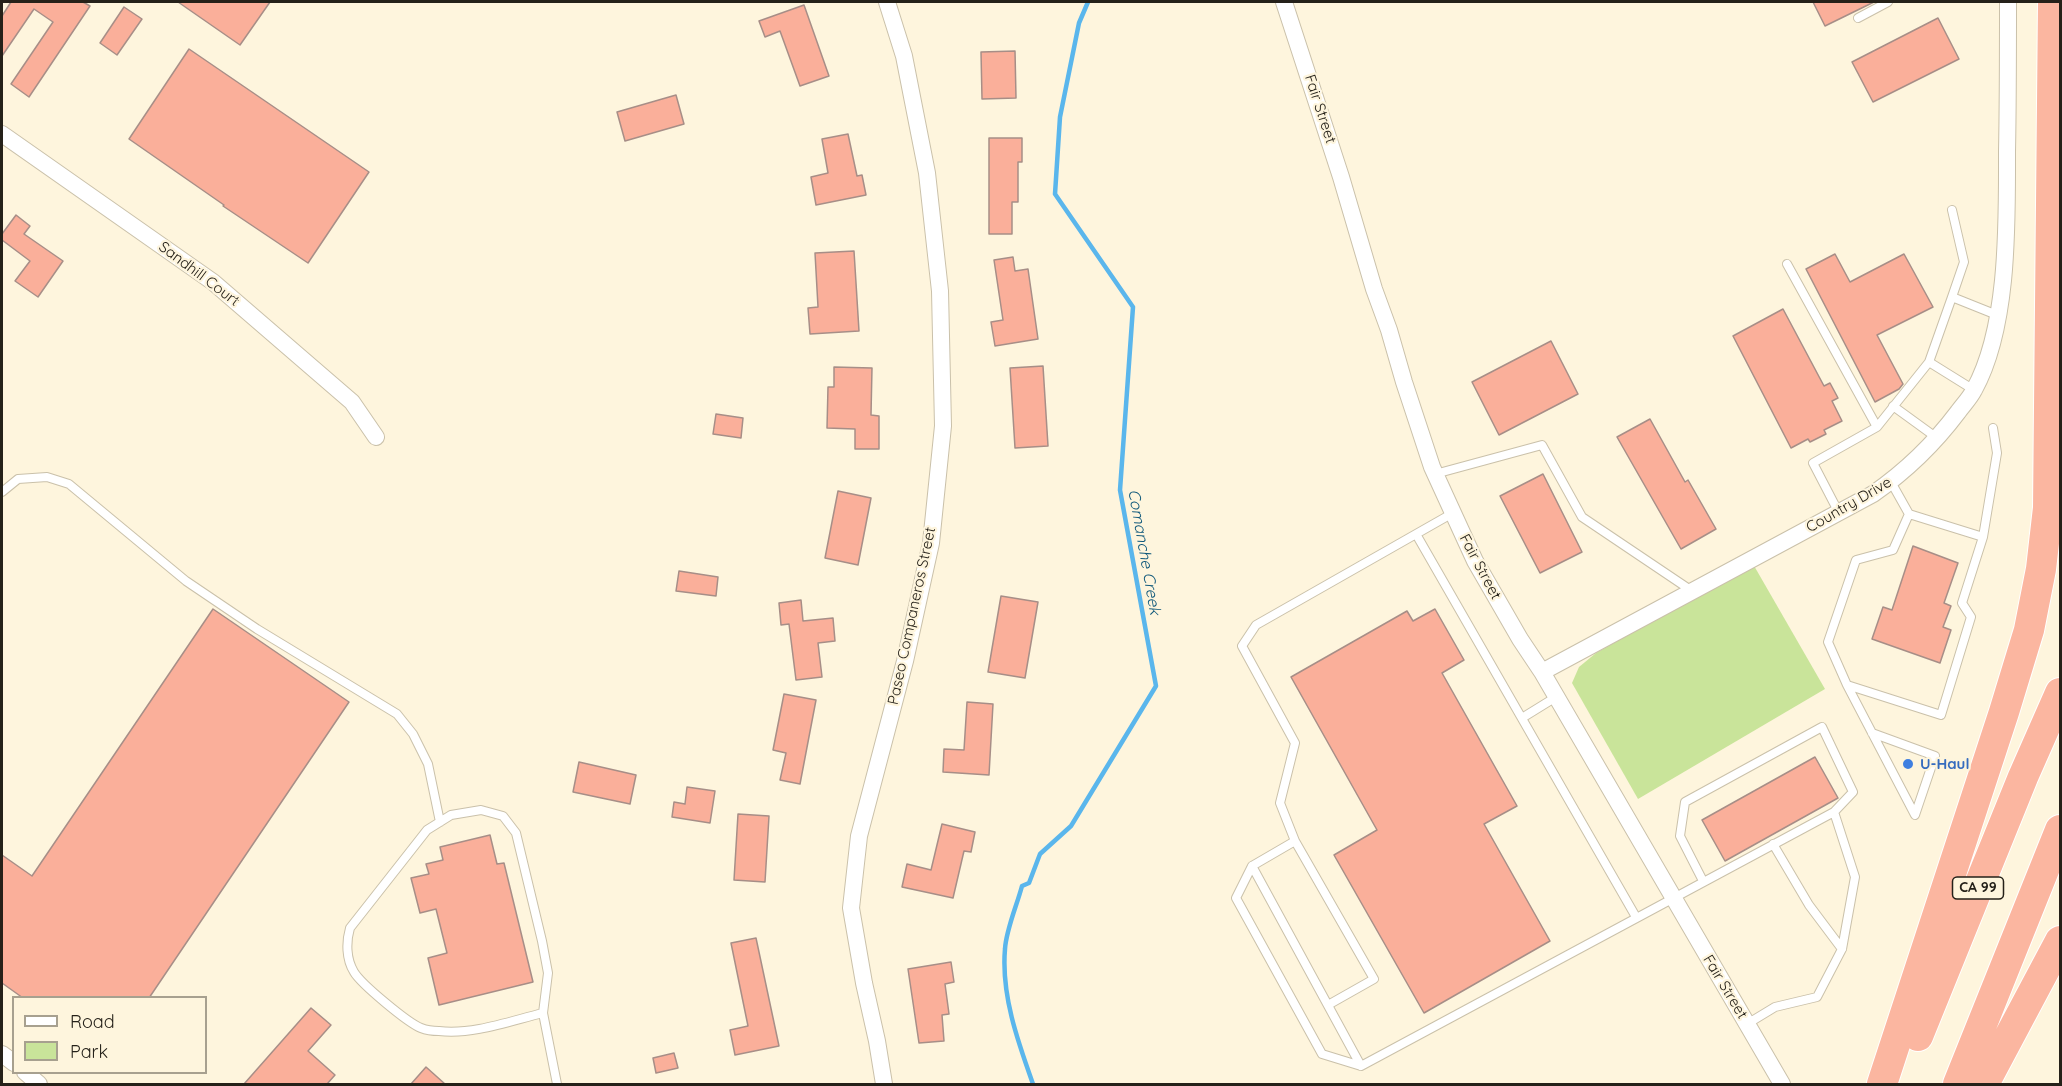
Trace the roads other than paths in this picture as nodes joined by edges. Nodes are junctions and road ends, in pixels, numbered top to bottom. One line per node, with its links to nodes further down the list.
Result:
1 (887, 2): 52 (street, Paseo Companeros Street)
2 (1284, 2): 19 (street, Fair Street)
3 (1888, 2): 6 (lane)
4 (2008, 2): 11 (street, Country Drive)
5 (2053, 2): 54 (highway)
6 (1858, 18)
7 (2, 134): 17 (street, Sandhill Court)
8 (1952, 210): 10 (lane)
9 (1787, 264): 15 (lane)
10 (1952, 297): 11 (lane); 12 (lane)
11 (1997, 315): 13 (street, Country Drive)
12 (1929, 362): 13 (lane); 14 (lane)
13 (1974, 390): 18 (street, Country Drive)
14 (1893, 406): 15 (lane); 18 (lane)
15 (1877, 427): 23 (lane)
16 (1993, 428): 26 (lane)
17 (376, 437)
18 (1937, 438): 20 (street, Country Drive)
19 (1435, 474): 22 (street, Fair Street); 27 (lane)
20 (1891, 482): 23 (street, Country Drive); 24 (lane)
21 (2, 492): 35 (lane)
22 (1453, 513): 25 (lane); 28 (street, Fair Street)
23 (1839, 513): 27 (street, Country Drive)
24 (1909, 514): 26 (lane); 29 (lane)
25 (1416, 534): 32 (lane); 37 (lane)
26 (1983, 537): 29 (lane)
27 (1692, 592): 28 (street, Country Drive)
28 (1542, 672): 31 (street, Fair Street)
29 (1847, 685): 33 (lane)
30 (2061, 693): 55 (highway, CA 99)
31 (1556, 697): 32 (lane); 41 (street, Fair Street)
32 (1522, 718): 42 (lane)
33 (1872, 733): 33 (lane)
34 (1834, 812): 38 (lane); 40 (lane); 44 (lane)
35 (440, 822): 46 (lane); 46 (lane)
36 (2061, 830): 56 (highway)
37 (1295, 841): 39 (lane); 45 (lane)
38 (1773, 844): 40 (lane); 44 (lane)
39 (1252, 866): 45 (lane); 48 (lane)
40 (1703, 881): 41 (lane)
41 (1672, 897): 42 (lane); 47 (street, Fair Street)
42 (1636, 917): 48 (lane)
43 (2061, 940): 57 (highway)
44 (1842, 949): 47 (lane)
45 (1328, 1005): 48 (lane)
46 (543, 1013): 51 (lane)
47 (1747, 1024): 53 (street, Fair Street)
48 (1361, 1066)
49 (27, 1074): 50 (street)
50 (39, 1084)
51 (557, 1084)
52 (884, 1084)
53 (1782, 1084)
54 (1882, 1084)
55 (1898, 1084)
56 (1958, 1084)
57 (1984, 1084)

